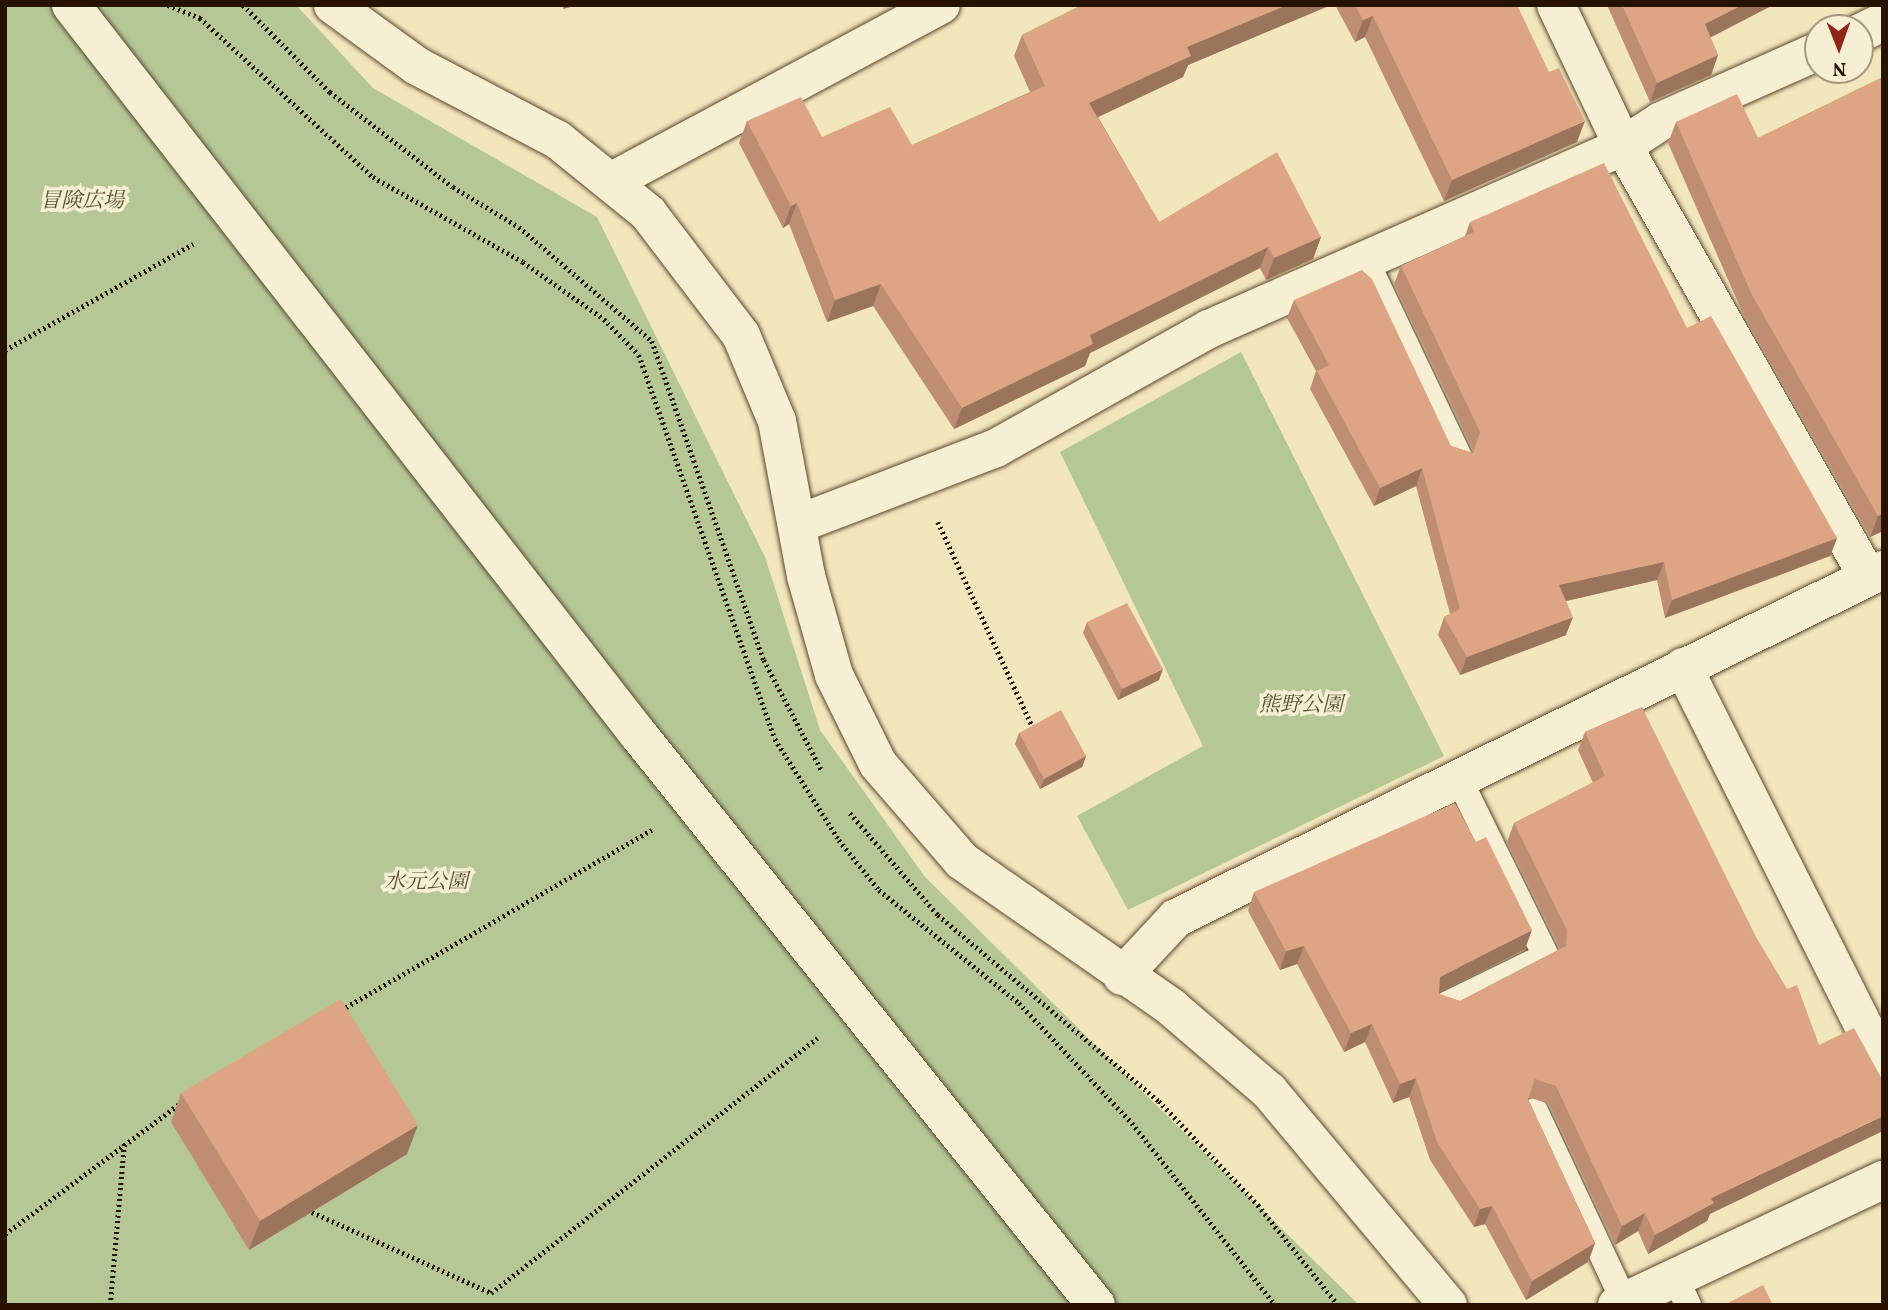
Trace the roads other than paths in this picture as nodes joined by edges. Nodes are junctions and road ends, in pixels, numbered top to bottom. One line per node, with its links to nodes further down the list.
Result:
1 (71, 5): 21 (street)
2 (333, 5): 7 (street)
3 (941, 5): 7 (street)
4 (1556, 5): 6 (street)
5 (1804, 57): 6 (street)
6 (1623, 146): 8 (street); 11 (street)
7 (614, 180): 10 (street)
8 (1364, 257): 9 (lane); 10 (street)
9 (1459, 457)
10 (798, 524): 14 (street)
11 (1875, 573): 12 (street)
12 (1684, 667): 13 (street); 16 (street)
13 (1459, 779): 14 (street); 15 (lane)
14 (1122, 976): 22 (street)
15 (1446, 1005)
16 (1883, 1065)
17 (1535, 1111): 20 (lane)
18 (1883, 1180): 19 (street)
19 (1681, 1291): 20 (street)
20 (1621, 1303)
21 (1096, 1305)
22 (1448, 1305)

